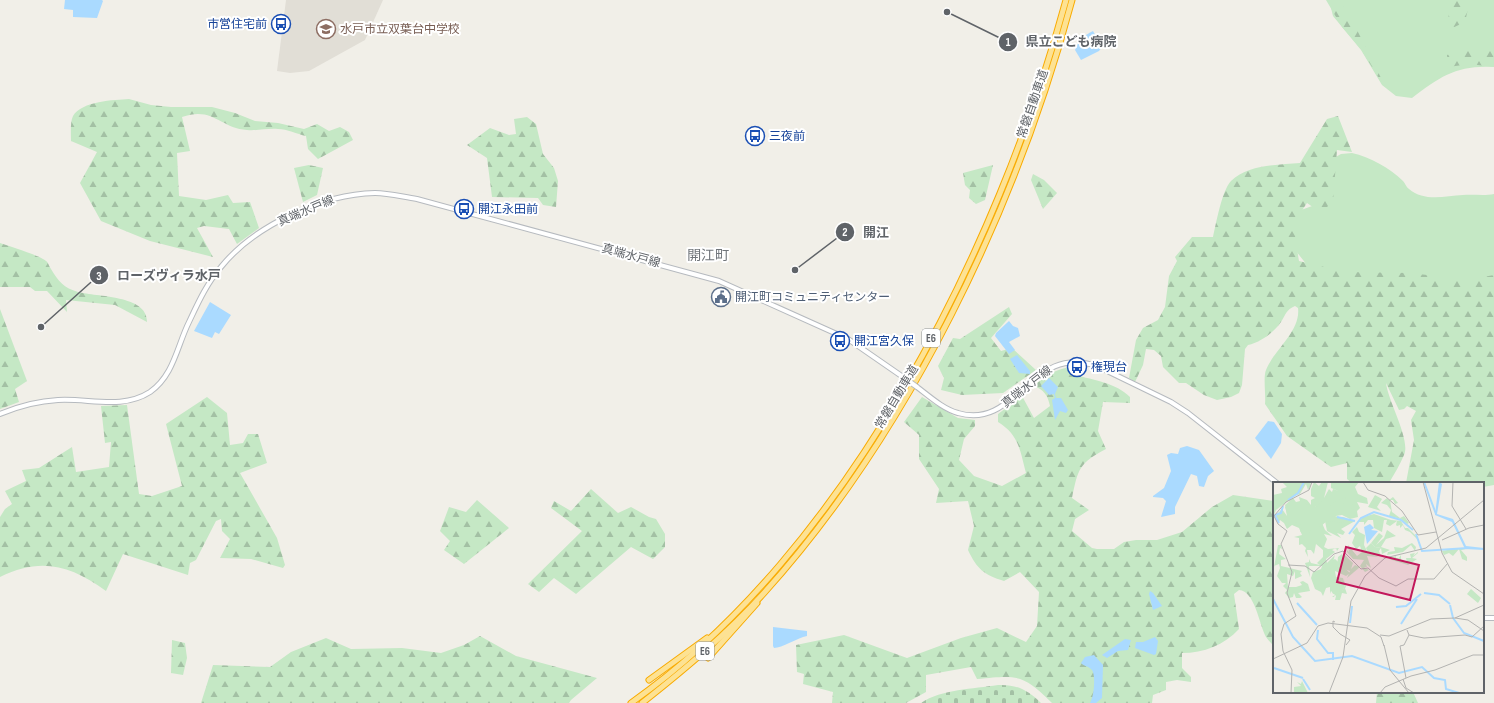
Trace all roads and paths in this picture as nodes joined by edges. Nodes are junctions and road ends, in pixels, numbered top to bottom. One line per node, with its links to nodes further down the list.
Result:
1 (1066, 0): 6 (highway, 常磐自動車道 / E6)
2 (1072, 0): 5 (highway, 常磐自動車道 / E6)
3 (0, 414): 4 (main road, 真端水戸線, bridge)
4 (1276, 482)
5 (763, 594): 7 (highway); 10 (highway, 常磐自動車道 / E6)
6 (717, 631): 8 (highway); 9 (highway, 常磐自動車道 / E6)
7 (708, 658)
8 (649, 680)
9 (631, 703)
10 (642, 703)

